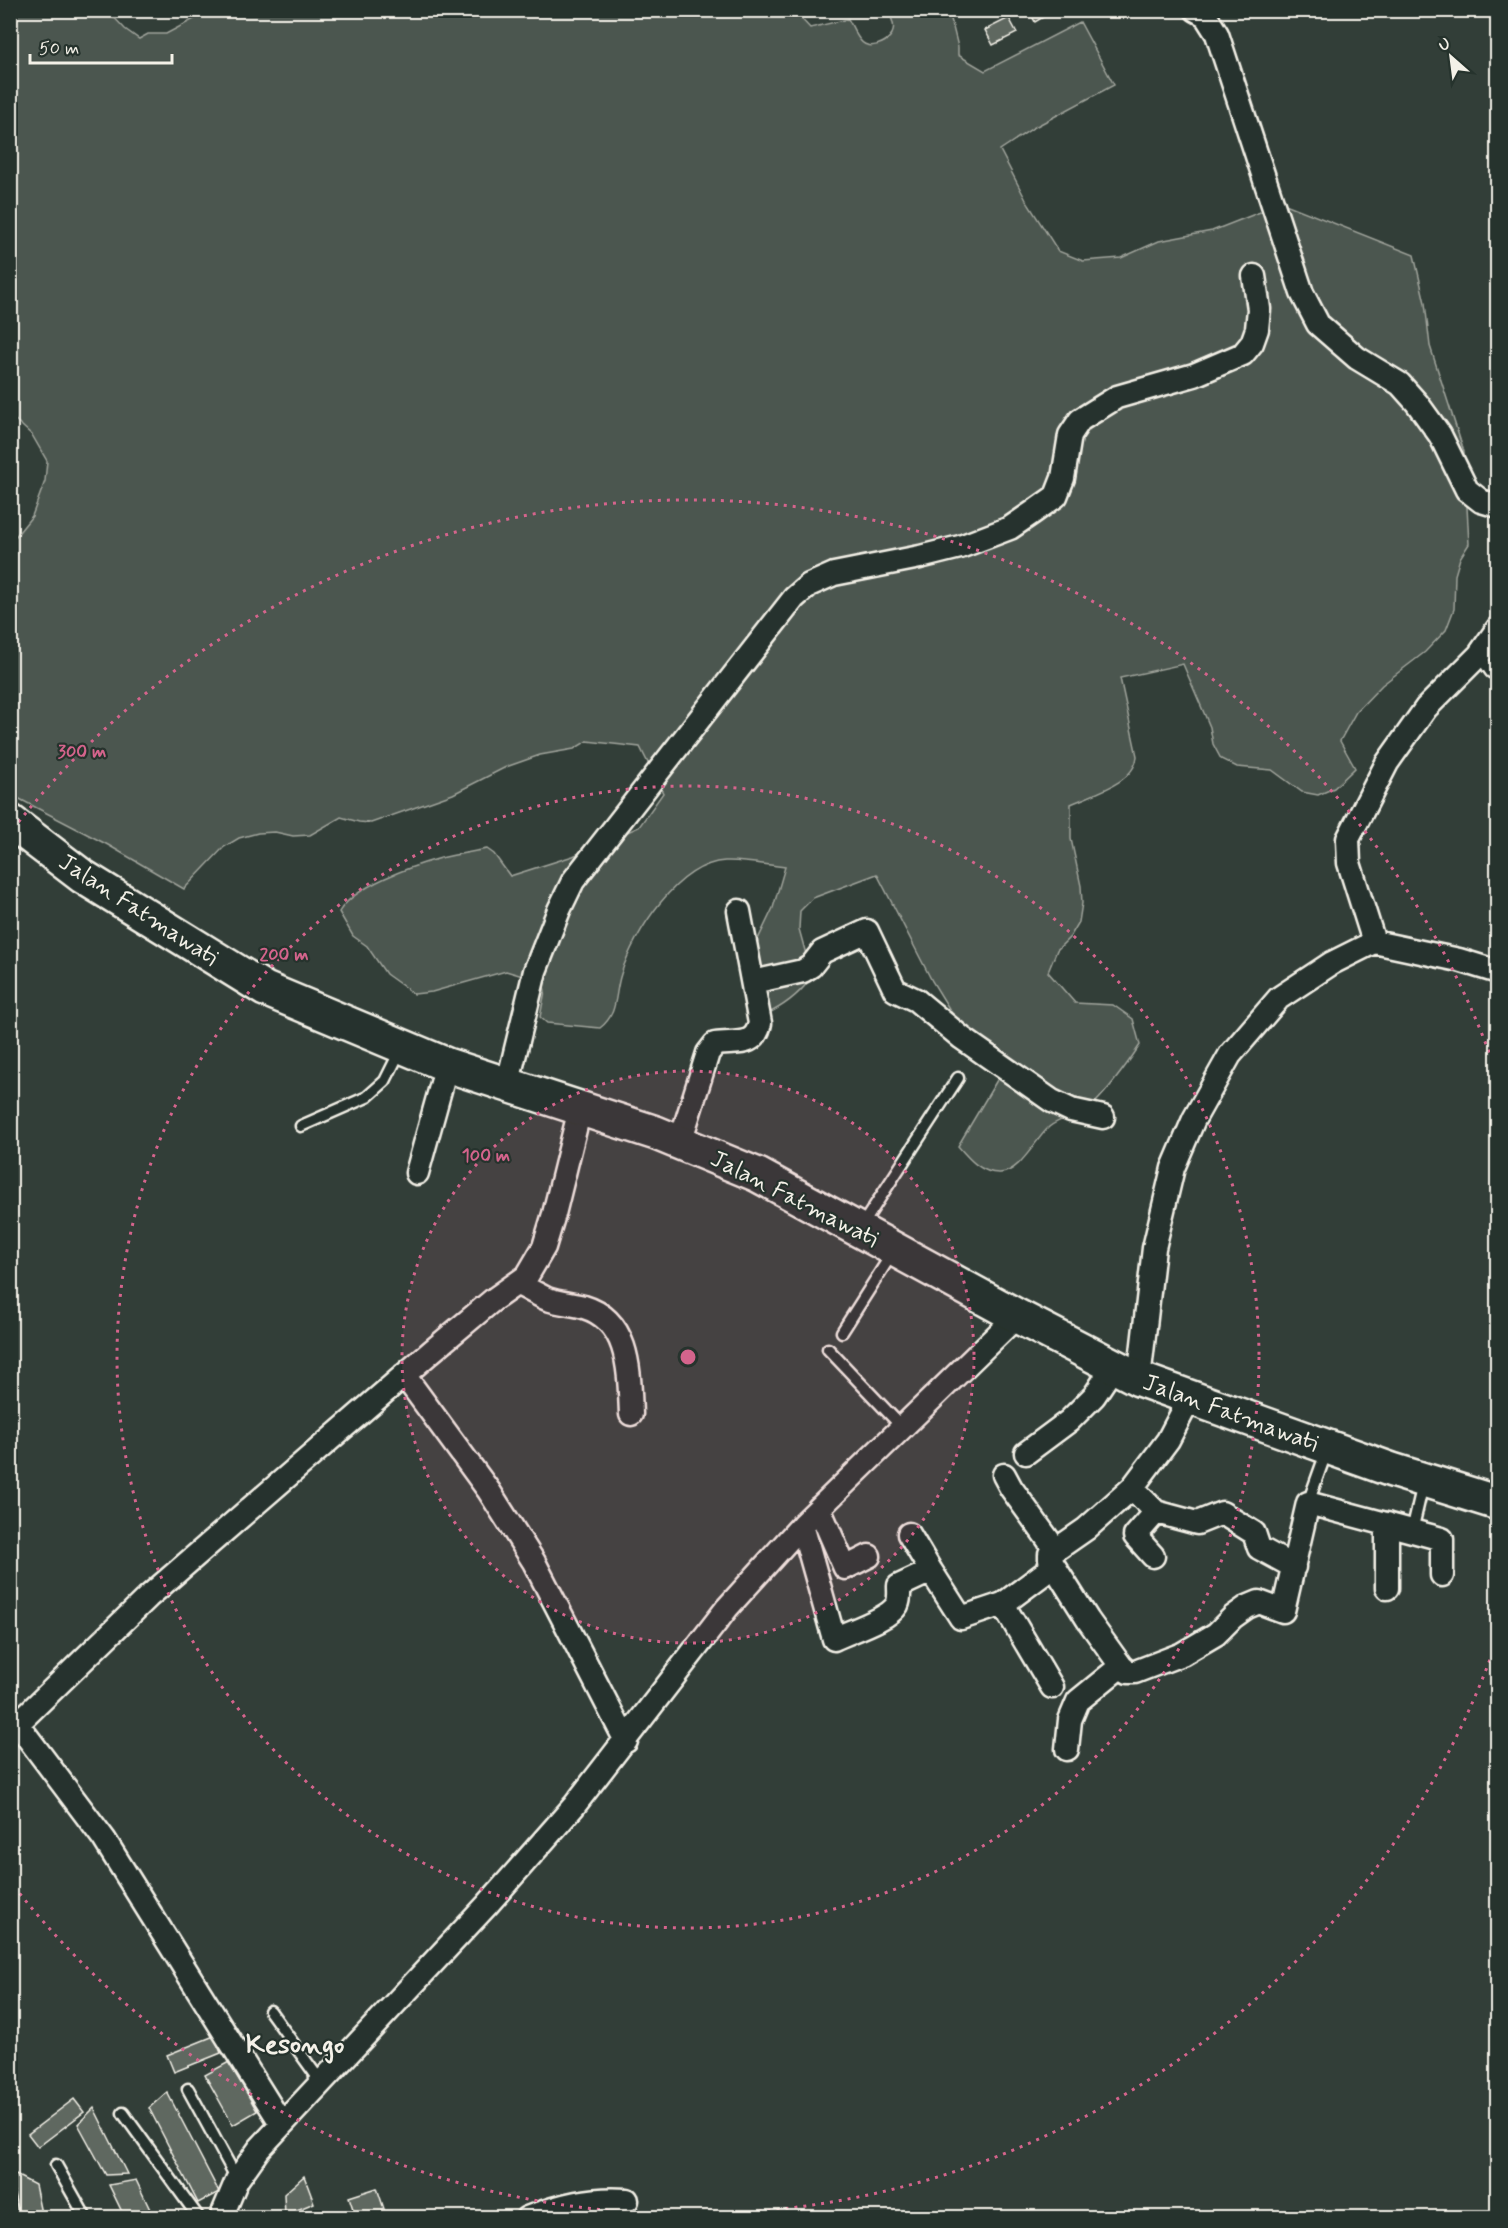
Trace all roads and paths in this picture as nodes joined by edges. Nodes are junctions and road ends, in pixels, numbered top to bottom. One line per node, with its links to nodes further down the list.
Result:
1 (1196, 10): 3 (street)
2 (1254, 276): 15 (street)
3 (1497, 506)
4 (1497, 628): 5 (street)
5 (1479, 655): 6 (lane); 9 (street)
6 (1497, 675)
7 (10, 821): 12 (highway, Jalan Fatmawati)
8 (739, 910): 11 (street)
9 (1374, 942): 10 (street); 27 (street)
10 (1497, 972)
11 (753, 982): 17 (street); 19 (street)
12 (402, 1046): 13 (highway, Jalan Fatmawati); 18 (lane)
13 (447, 1065): 15 (highway, Jalan Fatmawati); 20 (street)
14 (958, 1078): 21 (lane)
15 (507, 1086): 16 (highway, Jalan Fatmawati)
16 (580, 1108): 19 (highway, Jalan Fatmawati); 23 (street)
17 (1103, 1117)
18 (301, 1126)
19 (680, 1142): 21 (highway, Jalan Fatmawati)
20 (417, 1173)
21 (860, 1230): 22 (highway, Jalan Fatmawati)
22 (895, 1249): 24 (highway, Jalan Fatmawati); 25 (lane)
23 (518, 1284): 28 (street); 30 (street)
24 (1017, 1316): 27 (highway, Jalan Fatmawati); 31 (street)
25 (842, 1332)
26 (828, 1349): 31 (lane)
27 (1127, 1373): 29 (highway, Jalan Fatmawati); 33 (street)
28 (404, 1375): 55 (street); 56 (street)
29 (1190, 1398): 32 (highway, Jalan Fatmawati); 36 (street)
30 (632, 1414)
31 (902, 1427): 39 (street)
32 (1328, 1447): 35 (highway, Jalan Fatmawati); 37 (lane)
33 (1026, 1453)
34 (1004, 1475): 47 (street)
35 (1424, 1480): 38 (highway, Jalan Fatmawati); 43 (lane)
36 (1132, 1488): 40 (street); 47 (street)
37 (1308, 1503): 41 (street); 48 (street)
38 (1497, 1503)
39 (819, 1508): 42 (street); 45 (street)
40 (1156, 1512): 46 (street); 48 (street)
41 (1387, 1524): 43 (street); 51 (street)
42 (802, 1525): 49 (street); 56 (street)
43 (1412, 1531): 50 (street)
44 (909, 1534): 49 (street)
45 (869, 1556)
46 (1153, 1556)
47 (1054, 1558): 52 (street); 53 (street)
48 (1294, 1567): 53 (street)
49 (931, 1571): 52 (street)
50 (1442, 1575)
51 (1387, 1588)
52 (1003, 1604): 54 (street)
53 (1121, 1666): 57 (street)
54 (1052, 1687)
55 (13, 1723): 62 (street)
56 (626, 1741): 59 (street)
57 (1067, 1749)
58 (270, 2011): 59 (lane)
59 (321, 2082): 62 (street)
60 (188, 2089): 64 (lane)
61 (123, 2113): 67 (lane)
62 (281, 2123): 64 (street)
63 (56, 2165): 66 (lane)
64 (237, 2180): 68 (street)
65 (627, 2200): 69 (street)
66 (86, 2217)
67 (199, 2217)
68 (221, 2217)
69 (527, 2217)

